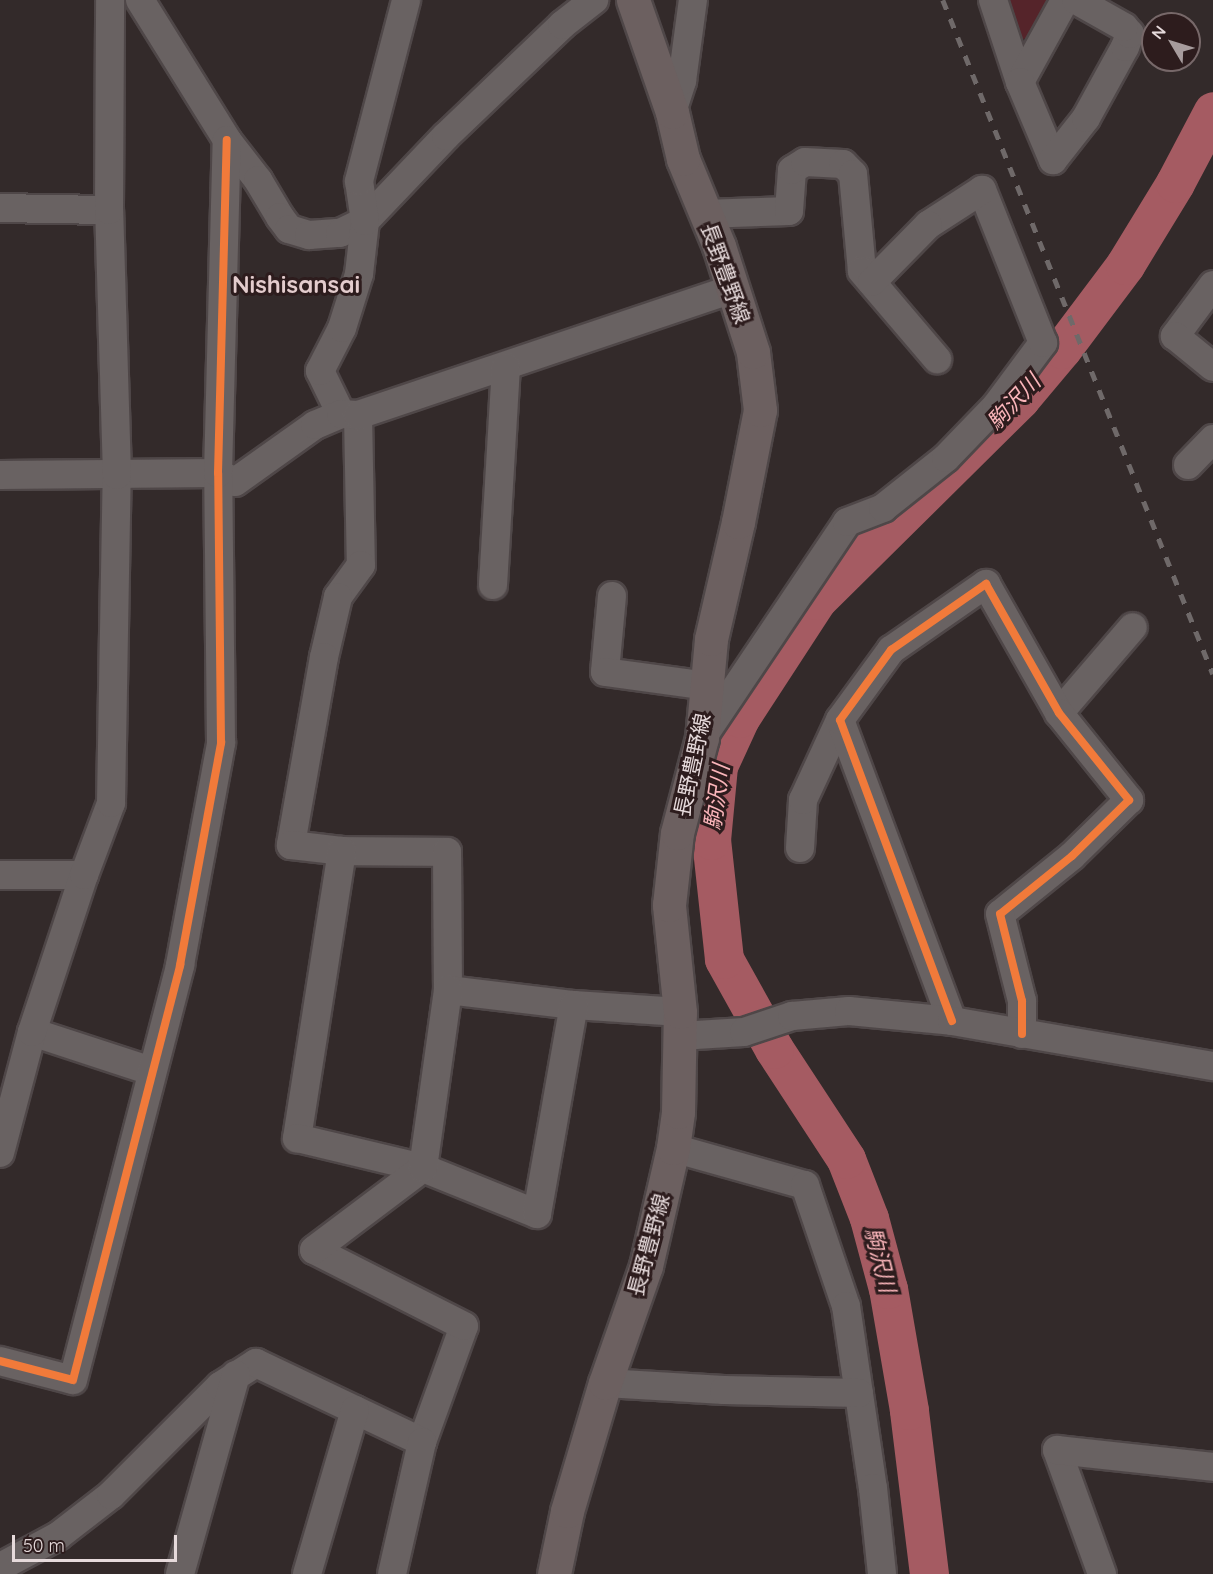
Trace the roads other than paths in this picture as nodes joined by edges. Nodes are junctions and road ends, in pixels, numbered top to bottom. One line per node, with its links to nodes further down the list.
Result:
1 (110, 0): 14 (street)
2 (140, 0): 12 (street)
3 (406, 0): 16 (street)
4 (594, 0): 16 (street)
5 (633, 0): 11 (main road, 長野豊野線)
6 (693, 0): 11 (street)
7 (993, 0): 10 (street)
8 (1065, 0): 10 (street)
9 (1076, 0): 10 (street)
10 (1020, 82)
11 (672, 112): 15 (main road, 長野豊野線)
12 (227, 140): 16 (street); 26 (street)
13 (0, 208): 14 (street)
14 (109, 210): 28 (street)
15 (704, 214): 17 (street); 19 (main road, 長野豊野線)
16 (364, 221): 23 (street)
17 (872, 282): 20 (street); 35 (street)
18 (1213, 285): 22 (street)
19 (734, 289): 21 (street); 32 (main road, 長野豊野線)
20 (938, 359)
21 (506, 367): 23 (street); 29 (street)
22 (1213, 367)
23 (350, 415): 26 (street); 37 (street)
24 (1213, 439): 25 (street)
25 (1188, 465)
26 (218, 473): 28 (street); 47 (street)
27 (0, 475): 28 (street)
28 (117, 475): 38 (street)
29 (493, 585)
30 (612, 596): 32 (street)
31 (1133, 627): 33 (street)
32 (707, 686): 35 (main road, 長野豊野線)
33 (1059, 713): 34 (street); 45 (street)
34 (840, 720): 36 (street); 42 (street)
35 (702, 738): 43 (main road, 長野豊野線)
36 (800, 848)
37 (342, 851): 40 (street); 50 (street)
38 (84, 874): 39 (street); 44 (street)
39 (0, 875)
40 (448, 990): 41 (street); 50 (street)
41 (574, 1005): 43 (street); 50 (street)
42 (952, 1020): 43 (street); 45 (street)
43 (680, 1024): 48 (main road, 長野豊野線)
44 (32, 1032): 47 (street); 49 (street)
45 (1022, 1034): 46 (street)
46 (1213, 1066)
47 (151, 1071): 51 (street)
48 (673, 1148): 53 (main road, 長野豊野線); 54 (street)
49 (0, 1153)
50 (423, 1168): 56 (street)
51 (0, 1361)
52 (236, 1375): 55 (street); 58 (street); 59 (street)
53 (604, 1383): 54 (street); 62 (main road, 長野豊野線)
54 (859, 1393): 63 (street)
55 (355, 1410): 56 (street); 60 (street)
56 (422, 1442): 61 (street)
57 (1213, 1467): 64 (street)
58 (0, 1567)
59 (180, 1574)
60 (307, 1574)
61 (392, 1574)
62 (554, 1574)
63 (882, 1574)
64 (1102, 1574)

